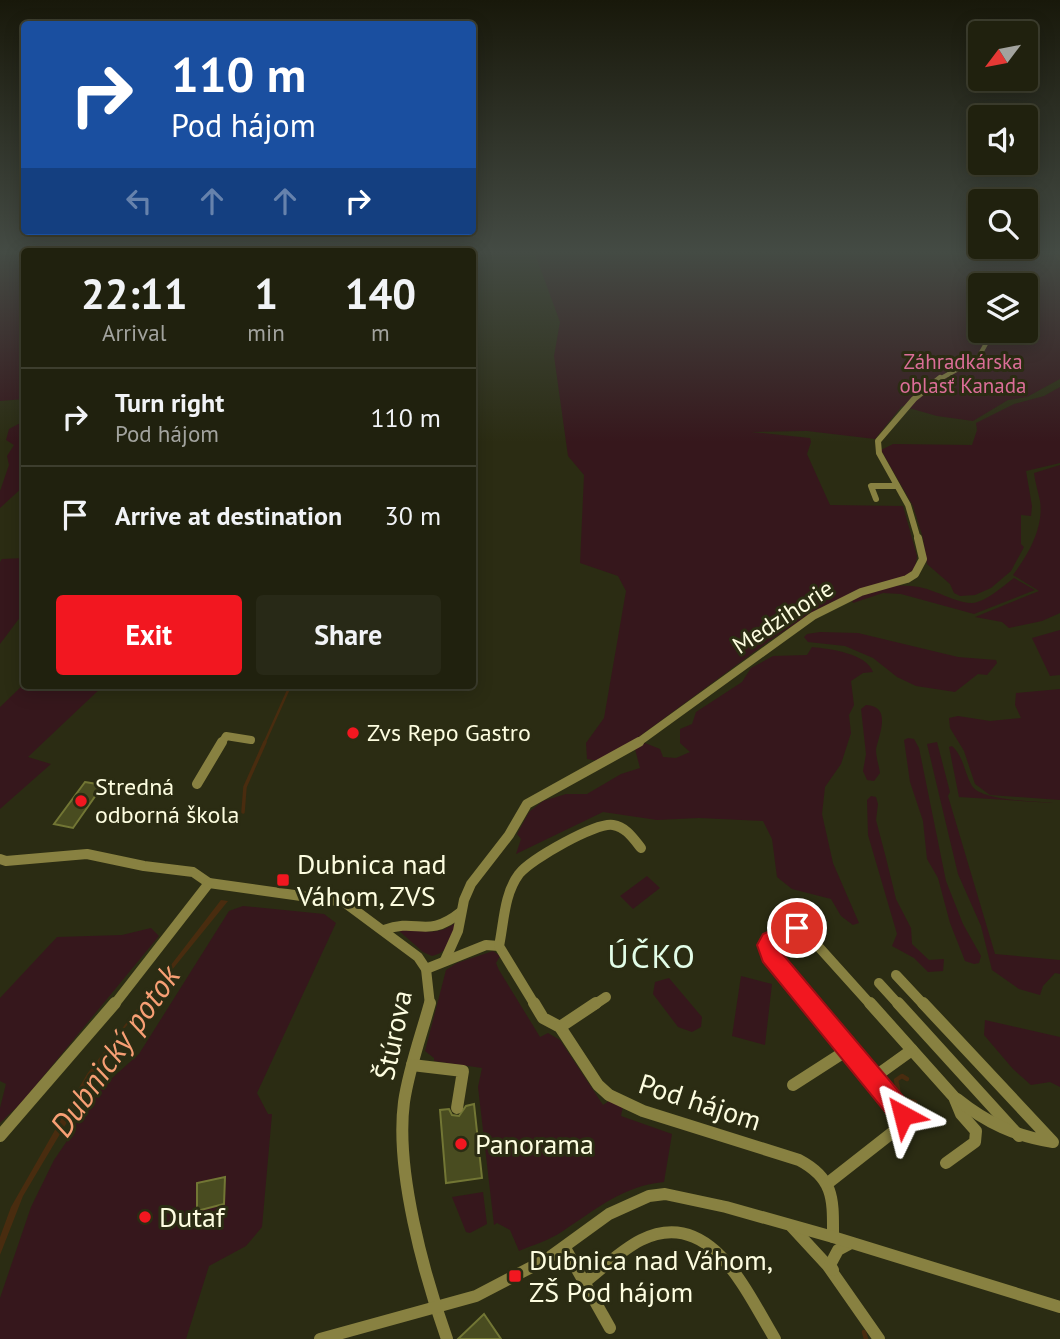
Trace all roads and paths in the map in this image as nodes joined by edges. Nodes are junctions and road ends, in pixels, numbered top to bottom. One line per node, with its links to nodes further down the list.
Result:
1 (987, 343): 2 (street, Medzihorie)
2 (897, 486): 3 (street); 9 (street, Medzihorie)
3 (877, 499)
4 (251, 740): 5 (street)
5 (197, 783)
6 (641, 848): 11 (street)
7 (0, 859): 8 (street, Štúrova)
8 (209, 883): 10 (street, Štúrova); 25 (street)
9 (462, 912): 10 (street); 12 (street, Medzihorie)
10 (384, 930): 13 (street, Štúrova)
11 (499, 946): 12 (street); 17 (street, Pod hájom)
12 (445, 960): 13 (street)
13 (426, 969): 20 (street, Štúrova)
14 (896, 975): 26 (street)
15 (878, 983): 26 (street)
16 (606, 997): 17 (street)
17 (560, 1027): 28 (street, Pod hájom)
18 (849, 1049): 19 (street); 21 (street); 22 (street)
19 (912, 1050): 21 (street); 23 (street)
20 (412, 1065): 24 (street); 35 (street, Štúrova)
21 (873, 1078): 28 (street)
22 (793, 1085)
23 (954, 1097): 26 (street); 27 (street)
24 (457, 1108)
25 (1, 1136)
26 (1021, 1138)
27 (946, 1163)
28 (828, 1183): 30 (street)
29 (790, 1225): 30 (street); 32 (street); 33 (street)
30 (833, 1237): 31 (street)
31 (851, 1243): 33 (street); 36 (street)
32 (565, 1248): 34 (street); 35 (street)
33 (835, 1276): 38 (street)
34 (585, 1282): 37 (street); 41 (street)
35 (436, 1309): 39 (street); 40 (street)
36 (1057, 1309)
37 (610, 1328)
38 (876, 1337)
39 (320, 1339)
40 (447, 1339)
41 (775, 1339)

